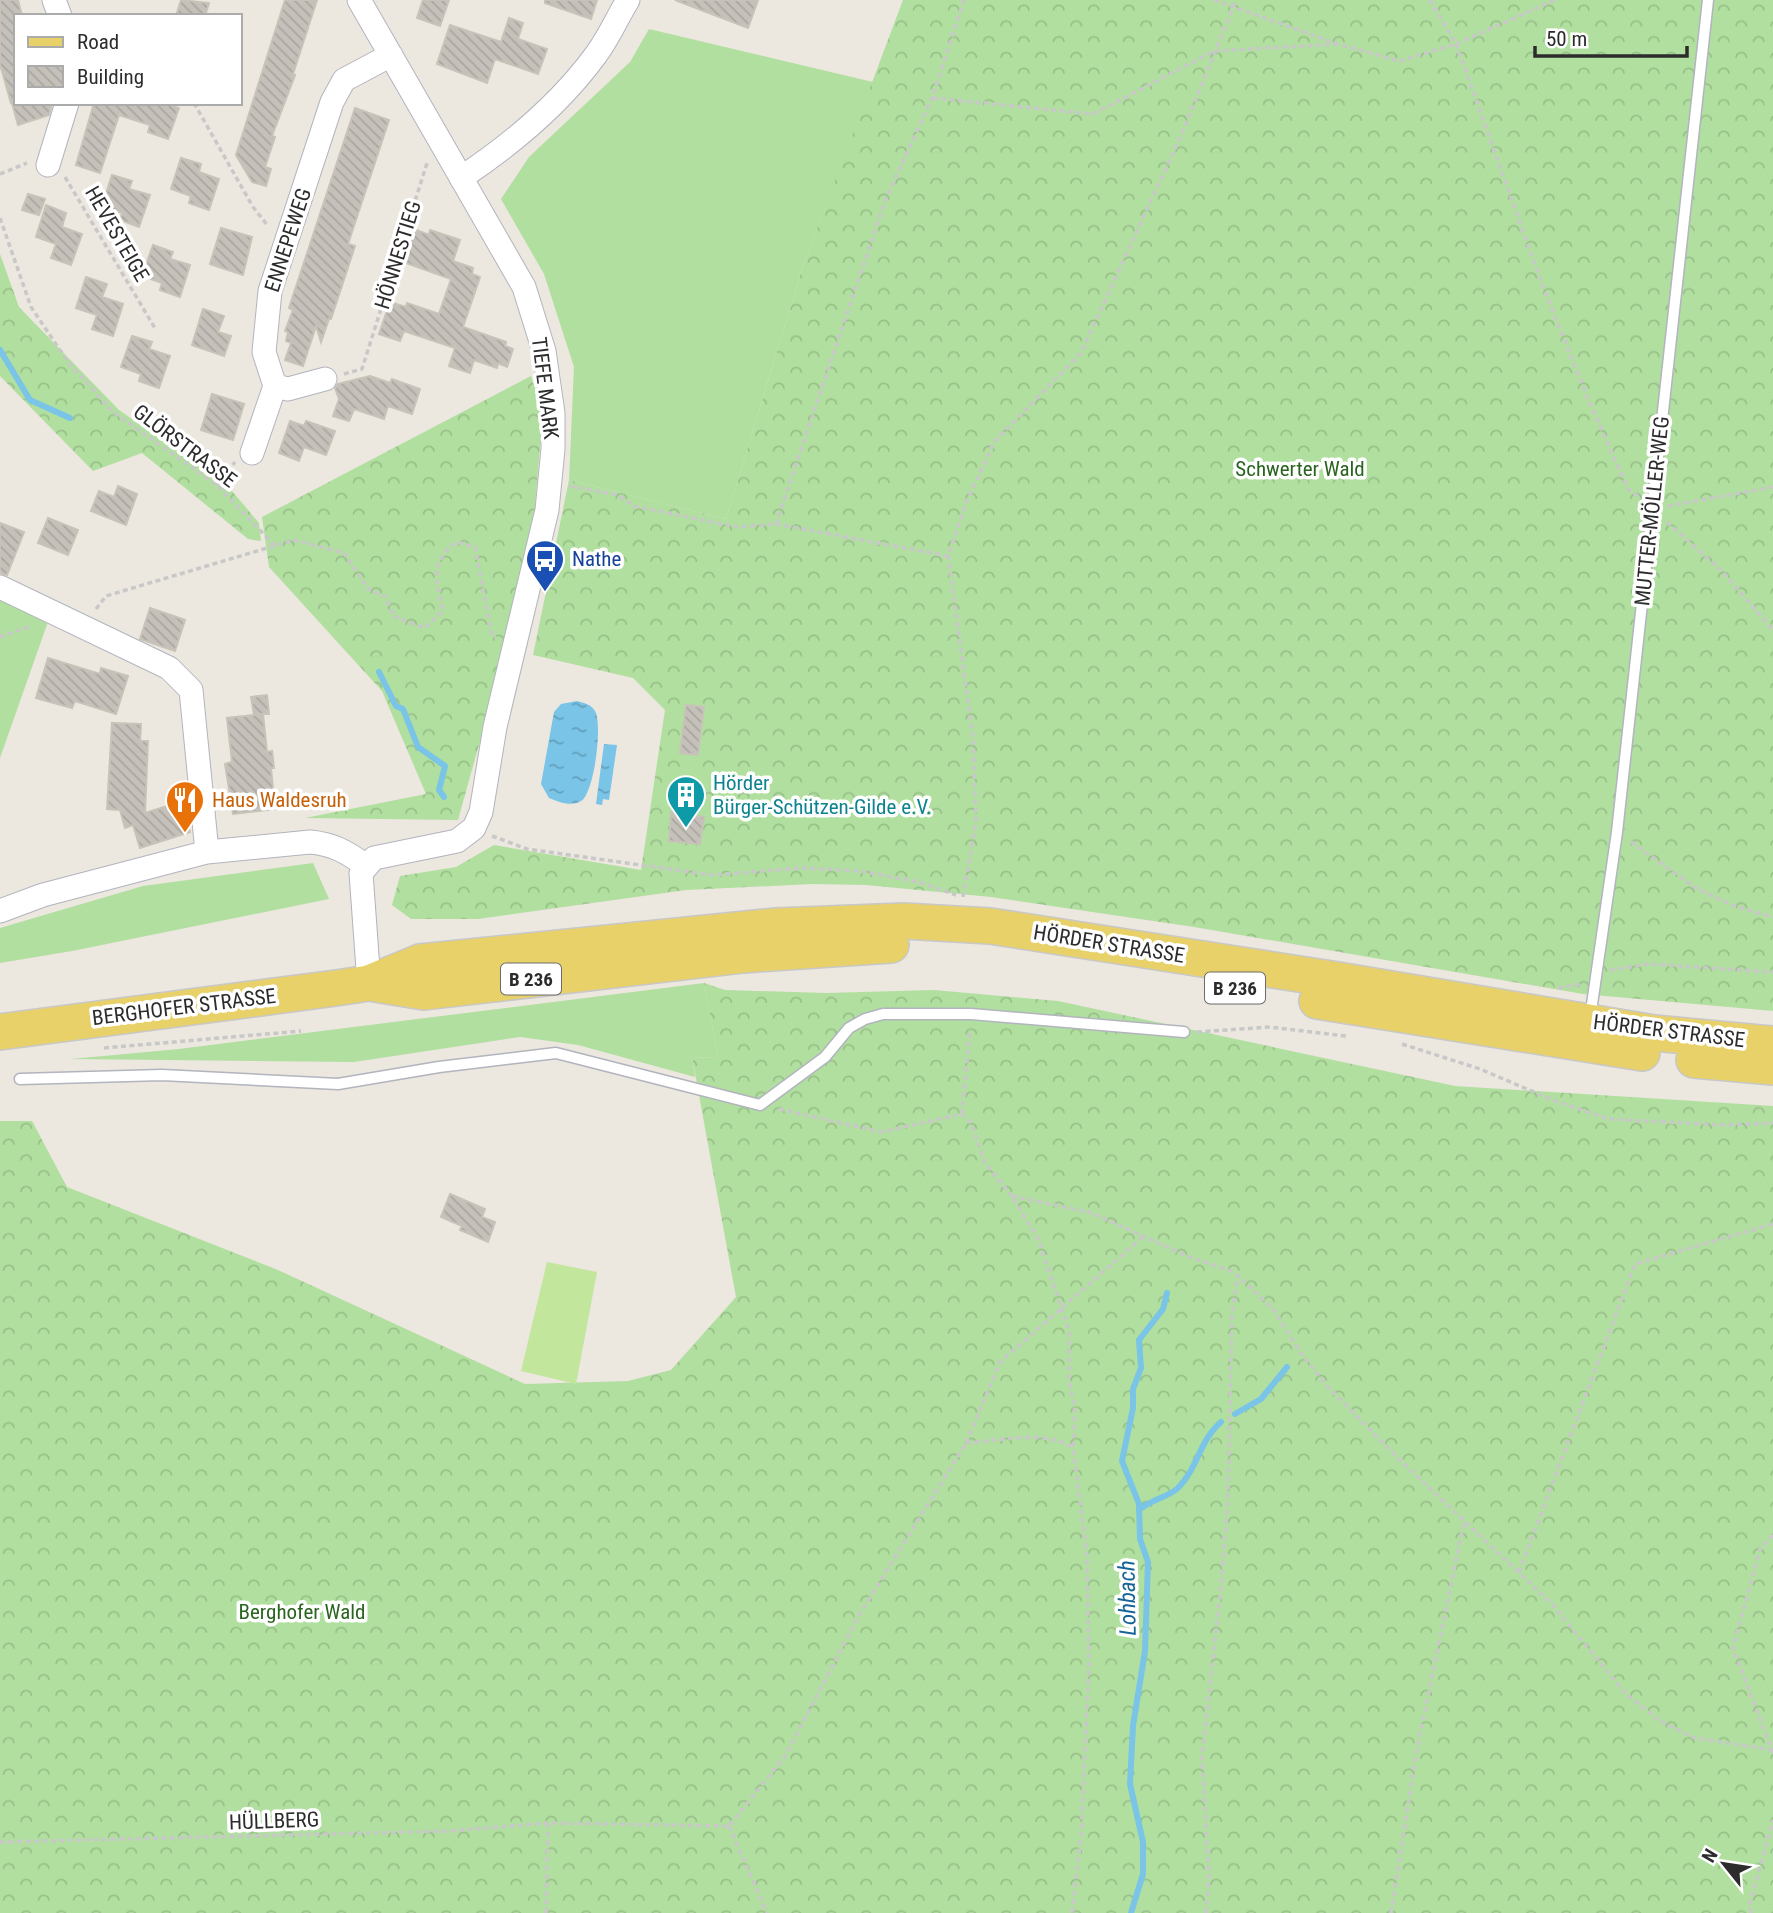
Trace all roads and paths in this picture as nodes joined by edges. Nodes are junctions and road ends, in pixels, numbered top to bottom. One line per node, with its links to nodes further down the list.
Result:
1 (359, 0): 13 (street, TIEFE MARK)
2 (628, 0): 20 (street)
3 (964, 0): 14 (path)
4 (1214, 0): 9 (path)
5 (1236, 0): 9 (path)
6 (1430, 0): 11 (path)
7 (1555, 0): 11 (path)
8 (1707, 0): 30 (lane, MUTTER-MÖLLER-WEG)
9 (1232, 9): 10 (path); 12 (path)
10 (1338, 44): 11 (path); 12 (path)
11 (1456, 44): 30 (path)
12 (1214, 51): 14 (path); 33 (path)
13 (391, 55): 17 (street, TIEFE MARK); 26 (street, ENNEPEWEG)
14 (932, 98): 31 (path)
15 (66, 105): 18 (street)
16 (195, 105): 22 (path)
17 (435, 134): 20 (street, TIEFE MARK); 24 (path, HÖNNESTIEG)
18 (42, 161): 19 (path); 23 (path, HEVESTEIGE)
19 (0, 174)
20 (461, 178): 28 (street, TIEFE MARK)
21 (0, 218): 32 (path, GLÖRSTRASSE)
22 (263, 222)
23 (156, 330)
24 (354, 371)
25 (325, 379): 26 (street)
26 (275, 386): 27 (street)
27 (252, 453)
28 (551, 486): 31 (path); 37 (street, TIEFE MARK)
29 (1773, 487): 30 (path)
30 (1652, 509): 36 (path); 39 (lane, MUTTER-MÖLLER-WEG)
31 (776, 524): 33 (path)
32 (277, 548): 35 (path); 37 (path)
33 (948, 556): 38 (path)
34 (0, 587): 35 (street)
35 (64, 617): 40 (street)
36 (1773, 630)
37 (515, 642): 38 (street, TIEFE MARK)
38 (474, 828): 41 (street)
39 (1617, 832): 43 (path); 46 (lane, MUTTER-MÖLLER-WEG)
40 (208, 852): 41 (street); 42 (street)
41 (366, 866): 47 (street)
42 (0, 911)
43 (1773, 917)
44 (692, 947): 47 (main road, BERGHOFER STRASSE / B 236); 50 (main road, HÖRDER STRASSE / B 236); 58 (main road, HÖRDER STRASSE / B 236)
45 (1773, 972): 46 (path)
46 (1595, 978): 48 (path); 50 (lane, MUTTER-MÖLLER-WEG)
47 (369, 983): 52 (main road, BERGHOFER STRASSE / B 236)
48 (1553, 989)
49 (971, 1014): 53 (lane); 60 (lane); 61 (path)
50 (1589, 1021): 56 (main road, HÖRDER STRASSE / B 236)
51 (301, 1031): 57 (path)
52 (0, 1032)
53 (1184, 1032): 54 (path)
54 (1350, 1036)
55 (1390, 1041): 62 (path)
56 (1773, 1044)
57 (98, 1049)
58 (1773, 1067)
59 (20, 1079): 60 (lane)
60 (760, 1105): 61 (path)
61 (961, 1114): 63 (path)
62 (1773, 1123)
63 (1012, 1196): 65 (path); 67 (path)
64 (1773, 1224): 72 (path)
65 (1143, 1237): 66 (path); 67 (path)
66 (1238, 1276): 70 (path); 81 (path)
67 (1061, 1307): 68 (path); 69 (path)
68 (966, 1443): 69 (path); 76 (path)
69 (1073, 1448): 80 (path)
70 (1464, 1522): 72 (path); 82 (path)
71 (1773, 1535): 73 (path)
72 (1518, 1572): 73 (path)
73 (1773, 1750)
74 (1773, 1820): 83 (path)
75 (548, 1823): 76 (path, HÜLLBERG); 77 (path, HÜLLBERG); 78 (path)
76 (729, 1826): 79 (path)
77 (0, 1842)
78 (546, 1913)
79 (766, 1913)
80 (1072, 1913)
81 (1206, 1913)
82 (1391, 1913)
83 (1751, 1913)

